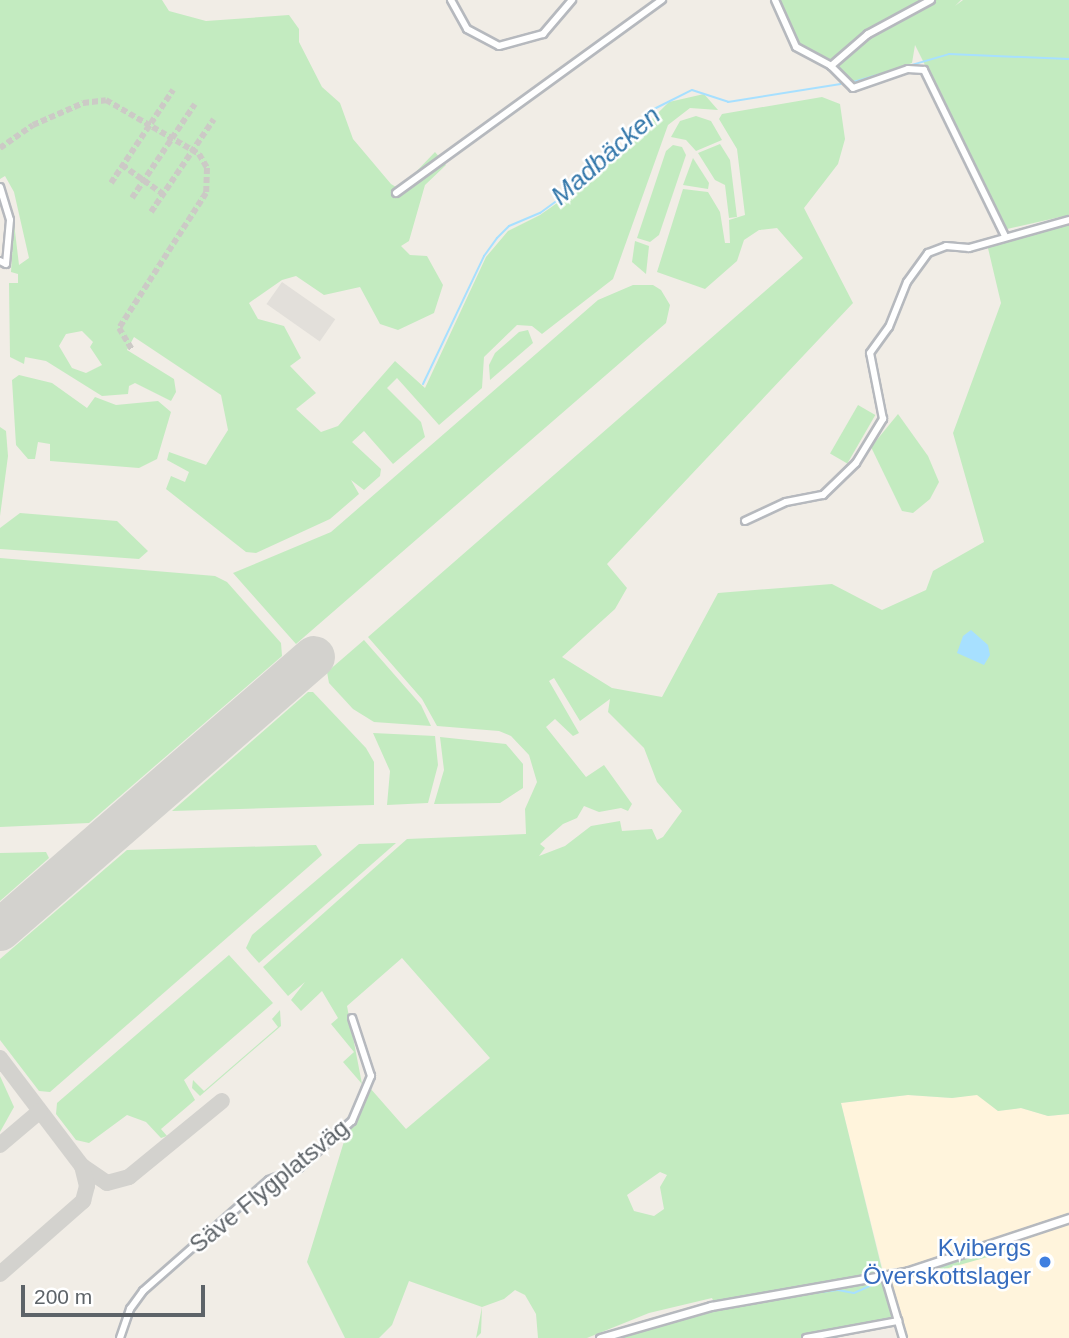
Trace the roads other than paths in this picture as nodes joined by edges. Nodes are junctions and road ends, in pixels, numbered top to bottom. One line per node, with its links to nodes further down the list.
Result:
1 (451, 0): 2 (street)
2 (572, 0)
3 (662, 0): 8 (street)
4 (775, 0): 6 (street)
5 (931, 0): 6 (street)
6 (831, 66): 10 (street)
7 (0, 187): 11 (street)
8 (396, 193)
9 (1069, 220): 10 (street)
10 (1005, 236): 12 (street)
11 (3, 262)
12 (745, 521)
13 (352, 1018): 17 (street, Säve Flygplatsväg)
14 (1069, 1218): 15 (street)
15 (885, 1277): 16 (street); 18 (street)
16 (898, 1321): 19 (street); 20 (street)
17 (120, 1338)
18 (600, 1338)
19 (806, 1338)
20 (903, 1338)

